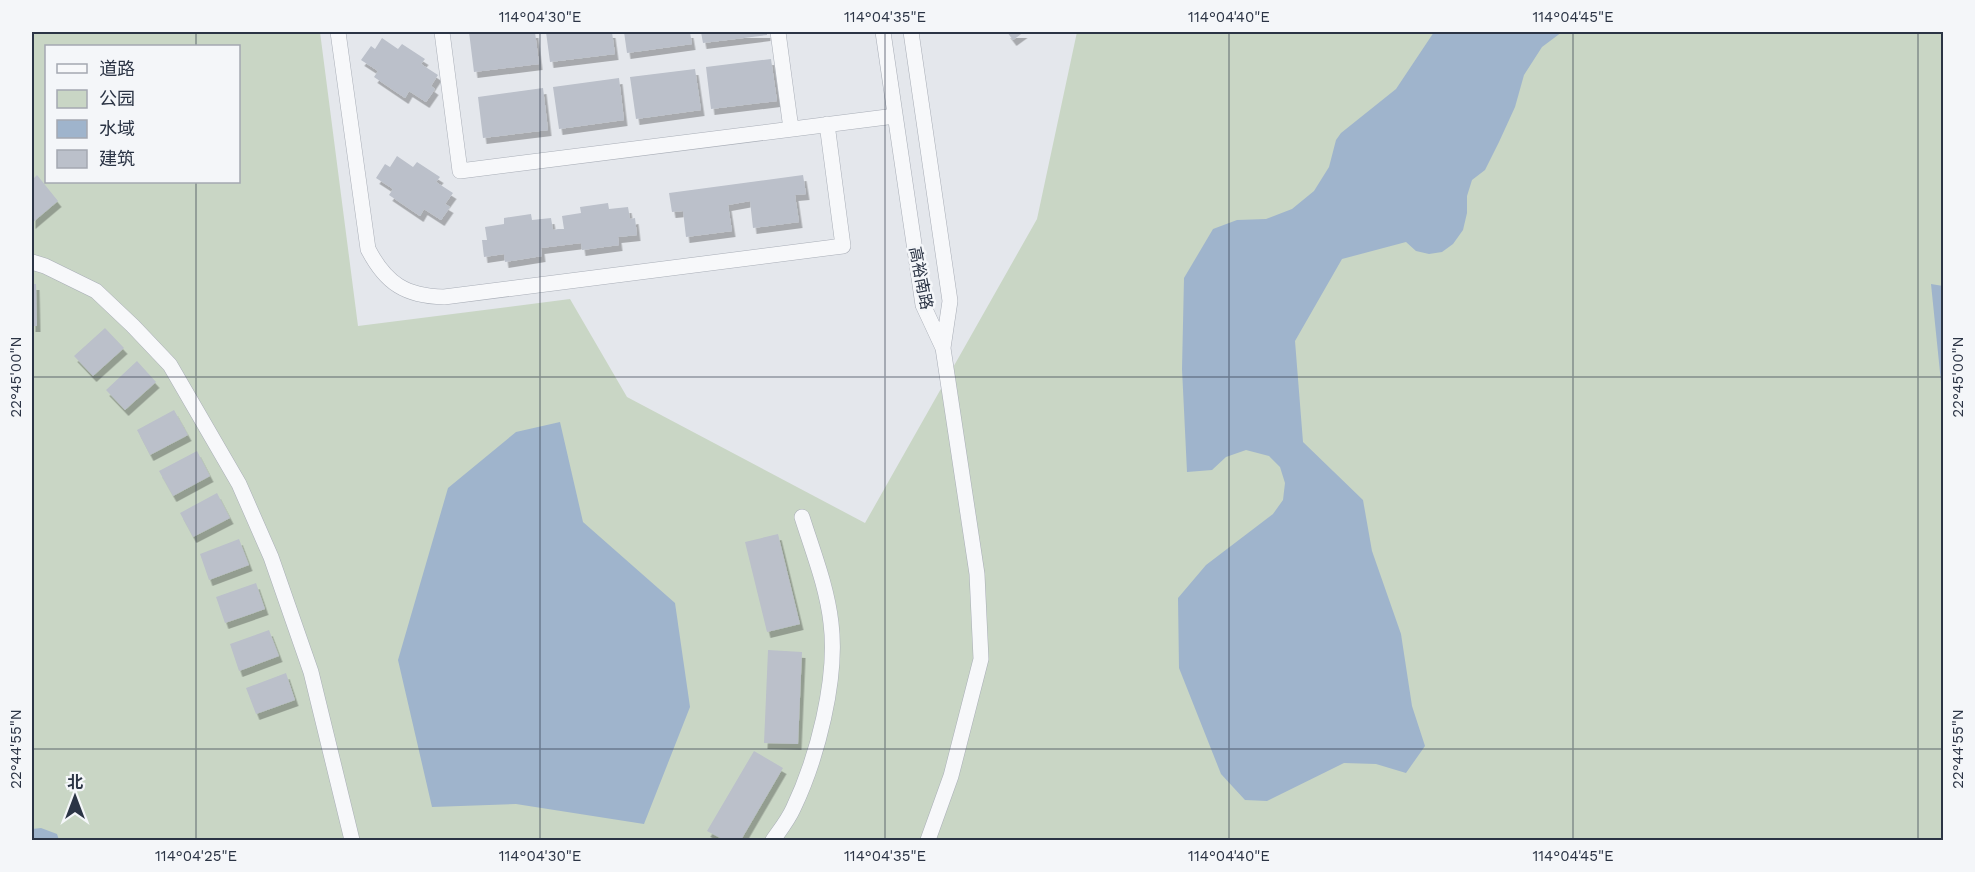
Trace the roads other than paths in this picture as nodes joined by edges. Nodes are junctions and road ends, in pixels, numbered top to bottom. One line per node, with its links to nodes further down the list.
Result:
1 (338, 32): 7 (street)
2 (442, 32): 8 (street)
3 (778, 32): 8 (street)
4 (883, 32): 6 (street, 高裕南路)
5 (910, 32): 10 (street, 高裕南路)
6 (896, 116): 7 (street); 10 (street, 高裕南路)
7 (827, 124): 8 (street)
8 (791, 129)
9 (32, 262): 12 (street)
10 (943, 348): 14 (street)
11 (802, 517): 13 (street)
12 (352, 840)
13 (773, 840)
14 (928, 840)

